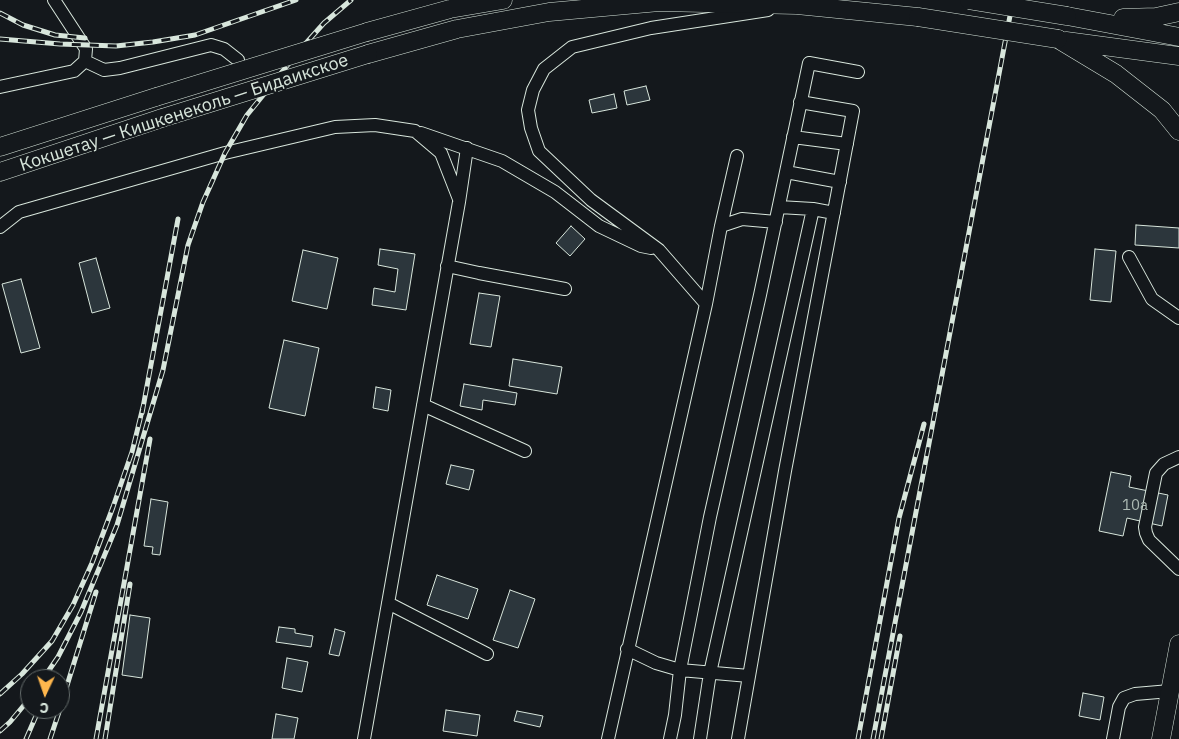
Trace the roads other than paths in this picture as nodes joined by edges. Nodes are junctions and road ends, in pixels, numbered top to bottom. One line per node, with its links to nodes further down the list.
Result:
1 (54, 0): 11 (street)
2 (503, 0): 19 (highway, bridge)
3 (969, 0): 6 (highway, bridge)
4 (797, 5): 8 (highway, Кокшетау — Кишкенеколь — Бидаикское, bridge); 22 (highway, Кокшетау — Кишкенеколь — Бидаикское, bridge); 32 (street)
5 (1179, 12): 6 (highway)
6 (1067, 16): 7 (highway)
7 (1179, 37)
8 (1058, 40): 9 (highway, Кокшетау — Кишкенеколь — Бидаикское); 16 (highway)
9 (1179, 56)
10 (238, 60): 11 (street)
11 (85, 61): 13 (street)
12 (858, 72): 14 (street)
13 (0, 87)
14 (800, 102): 17 (street); 18 (street)
15 (415, 131): 20 (street); 25 (street); 31 (street)
16 (1179, 131)
17 (793, 137): 18 (street); 23 (street)
18 (847, 144): 24 (street)
19 (0, 147)
20 (467, 148): 25 (street); 32 (street)
21 (737, 156): 30 (street)
22 (0, 172)
23 (786, 172): 24 (street); 26 (street)
24 (840, 182): 28 (street)
25 (459, 202): 34 (street)
26 (778, 207): 27 (street); 29 (street)
27 (813, 209): 28 (street); 47 (street)
28 (834, 213): 48 (street)
29 (776, 222): 30 (street); 46 (street)
30 (721, 226): 36 (street)
31 (0, 227)
32 (659, 250): 36 (street)
33 (1129, 257): 37 (street)
34 (447, 266): 35 (street); 38 (street)
35 (565, 289)
36 (706, 304): 44 (street)
37 (1179, 318)
38 (423, 406): 39 (street); 42 (street)
39 (525, 451)
40 (1179, 457): 41 (street)
41 (1179, 569)
42 (388, 603): 45 (street); 50 (street)
43 (1179, 644): 49 (highway)
44 (627, 649): 46 (street); 51 (street)
45 (487, 654)
46 (680, 670): 47 (street); 52 (street)
47 (710, 673): 48 (street); 53 (street)
48 (749, 676): 54 (street)
49 (1170, 691): 55 (street); 56 (highway)
50 (364, 739)
51 (608, 739)
52 (670, 739)
53 (700, 739)
54 (738, 739)
55 (1113, 739)
56 (1161, 739)

